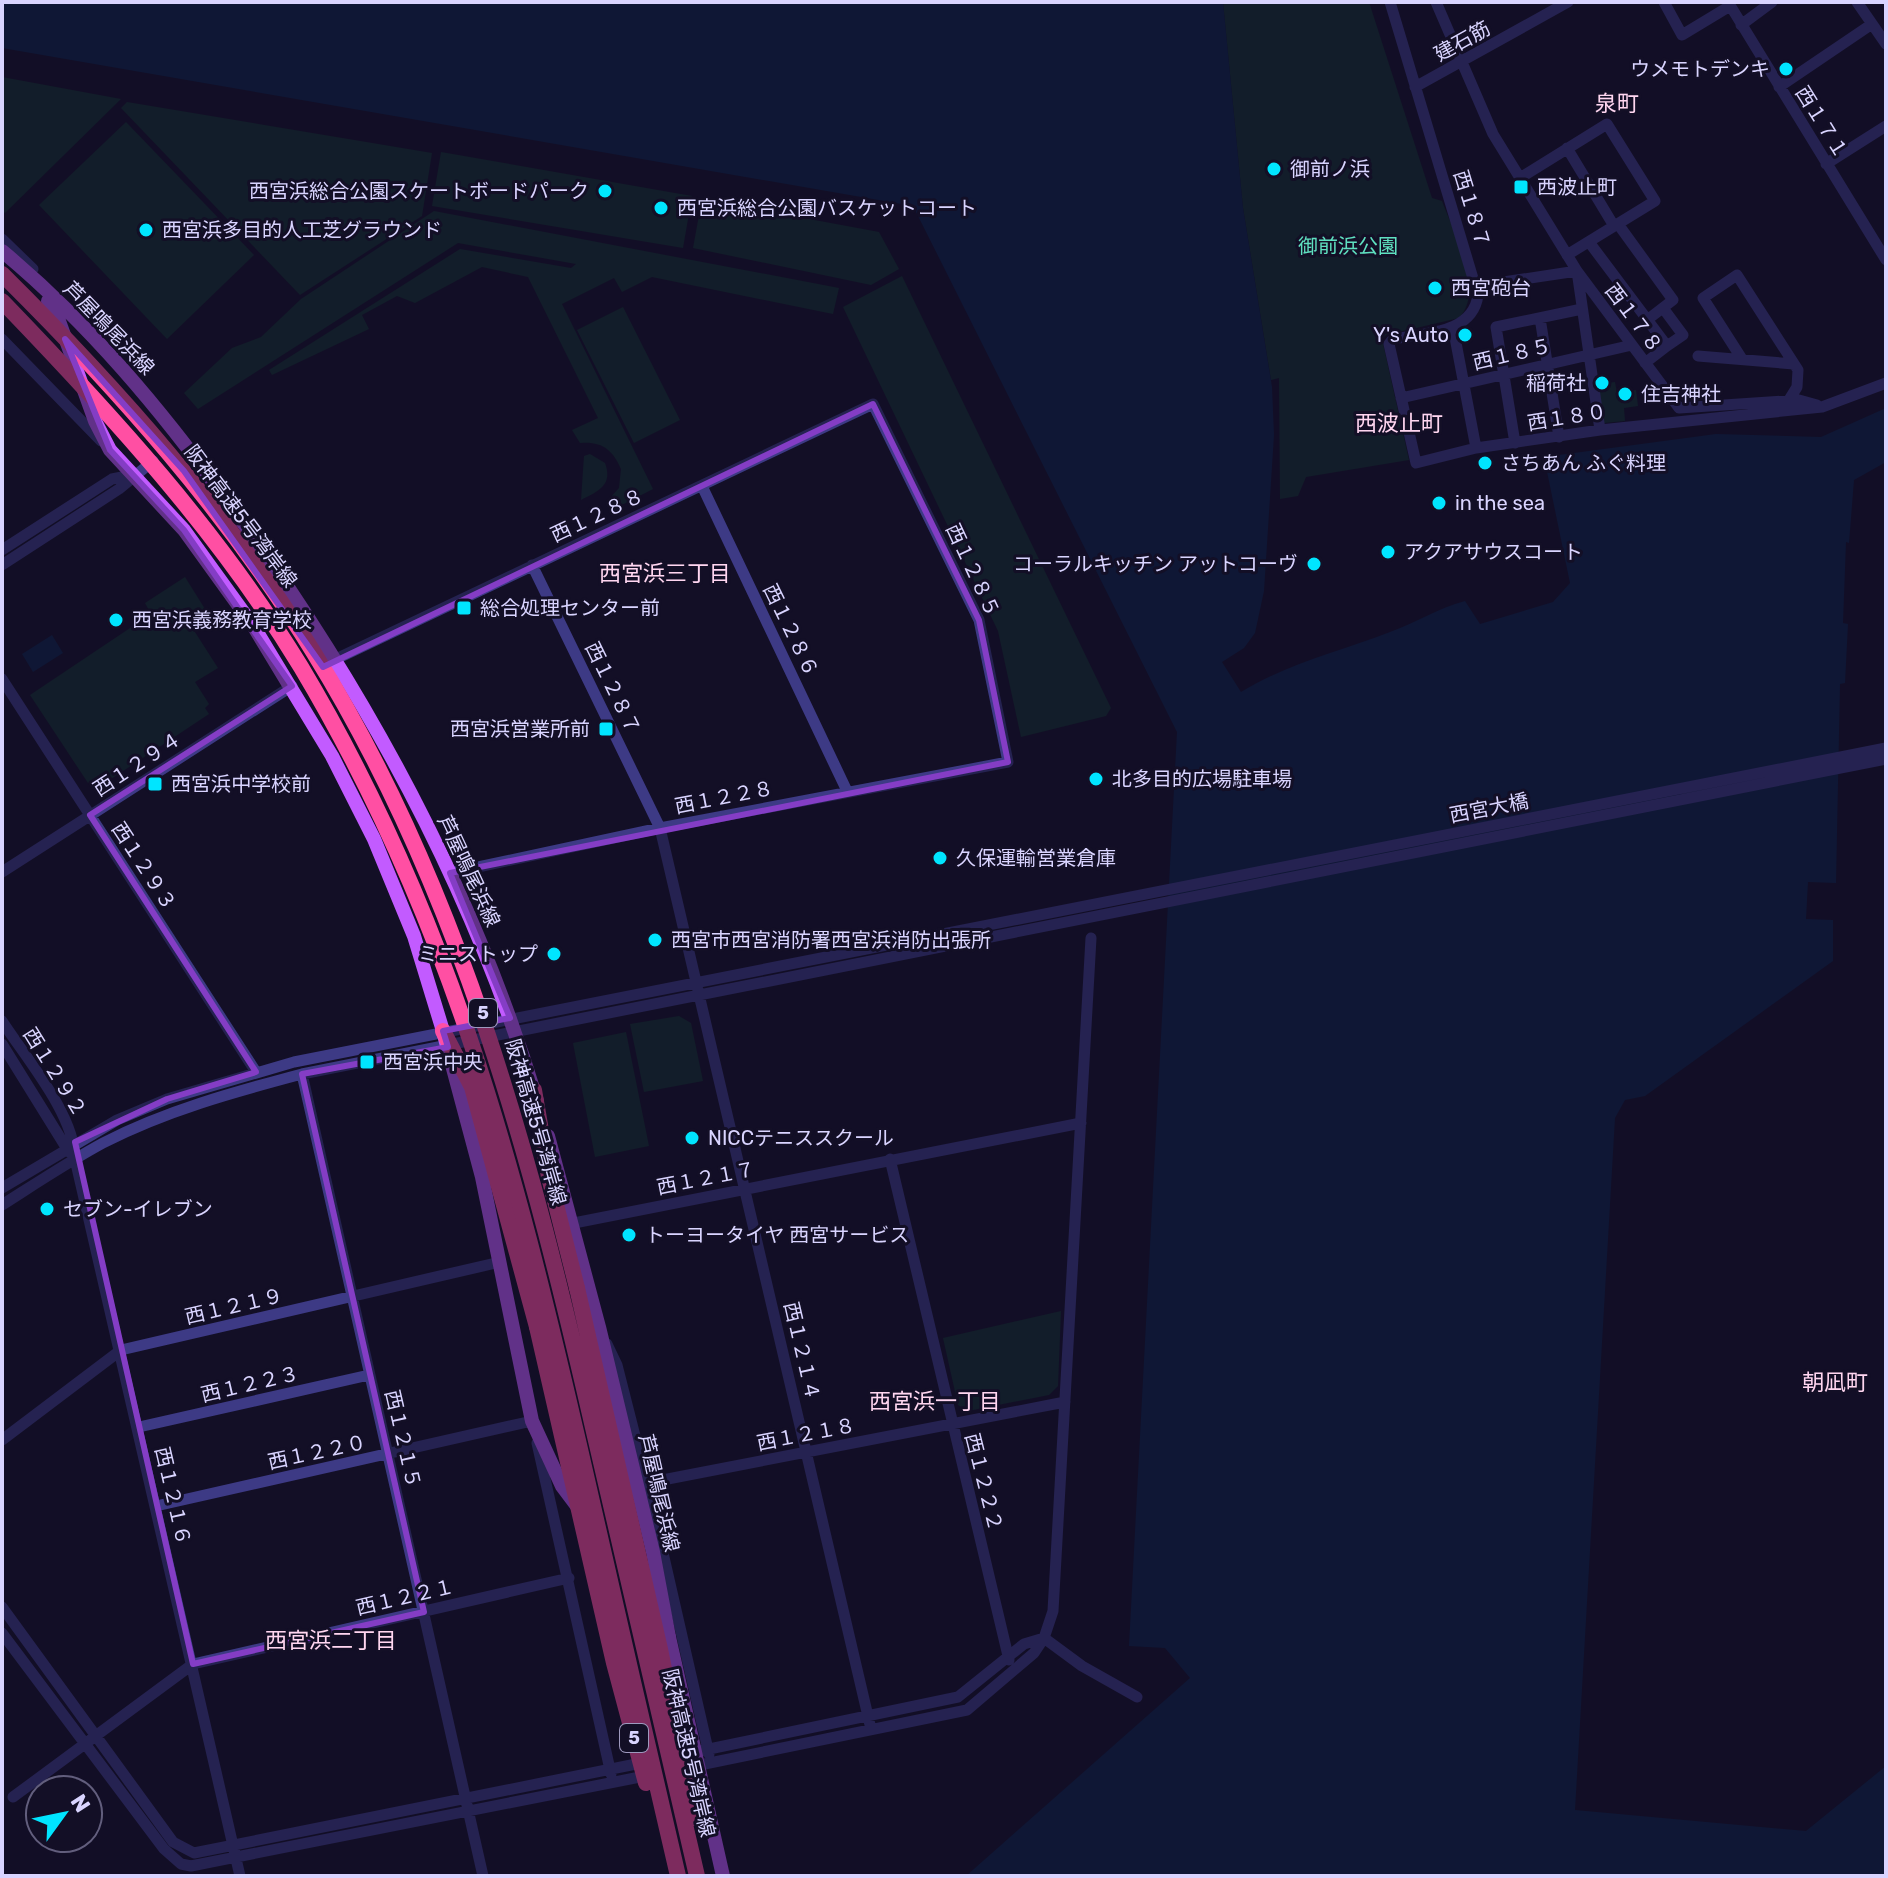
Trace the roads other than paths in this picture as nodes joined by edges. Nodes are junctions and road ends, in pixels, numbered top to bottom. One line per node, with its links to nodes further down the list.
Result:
1 (1390, 2): 12 (street, 西１８７)
2 (1436, 2): 11 (street, 西１７８)
3 (1568, 2): 11 (street, 建石筋)
4 (1664, 2): 7 (street)
5 (1772, 2): 9 (street)
6 (1857, 2): 8 (street)
7 (1729, 4): 9 (street, 西１７１)
8 (1872, 24): 10 (street); 13 (street)
9 (1741, 25): 13 (street, 西１７１)
10 (1886, 44)
11 (1463, 61): 12 (street, 建石筋); 17 (street, 西１７８)
12 (1415, 87): 26 (street, 西１８７)
13 (1779, 87): 16 (street, 西１７１)
14 (1886, 126): 16 (street)
15 (1567, 148): 17 (street); 18 (street); 18 (street)
16 (1826, 164): 23 (street, 西１７１)
17 (1520, 178): 22 (street, 西１７８)
18 (1616, 225): 20 (street); 28 (street)
19 (2, 239): 36 (street)
20 (1589, 242): 22 (street); 31 (street)
21 (2, 251): 36 (main road, 芦屋鳴尾浜線); 55 (main road, 芦屋鳴尾浜線)
22 (1567, 255): 24 (street, 西１７８)
23 (1886, 260)
24 (1577, 271): 26 (street); 29 (street); 34 (street, 西１７８)
25 (2, 274): 130 (highway, 阪神高速5号湾岸線 / 5, bridge)
26 (1477, 286): 32 (street)
27 (2, 301): 129 (highway, 阪神高速5号湾岸線 / 5, bridge)
28 (1663, 308): 31 (street); 35 (street)
29 (1582, 309): 30 (street); 37 (street)
30 (1540, 318): 41 (street); 43 (street)
31 (1647, 320): 35 (street)
32 (1453, 327): 44 (street); 46 (street)
33 (2, 339): 55 (street)
34 (1632, 345): 37 (street, 西１８５); 40 (street, 西１７８)
35 (1667, 346): 40 (street)
36 (109, 355): 52 (main road, 芦屋鳴尾浜線)
37 (1590, 355): 41 (street, 西１８５); 50 (street)
38 (1698, 356): 39 (street)
39 (1742, 359): 42 (street); 42 (street)
40 (1645, 363): 47 (street, 西１７８)
41 (1547, 364): 43 (street, 西１８５); 51 (street)
42 (1794, 364): 47 (street)
43 (1504, 374): 44 (street, 西１８５); 53 (street)
44 (1465, 383): 46 (street, 西１８５); 54 (street)
45 (1886, 383): 49 (street)
46 (1401, 398): 54 (street, 西１８０)
47 (1789, 400): 49 (street, 西１７８)
48 (873, 404): 57 (street, 西１２８８); 66 (street, 西１２８５)
49 (1822, 407): 50 (street, 西１８０)
50 (1600, 430): 51 (street, 西１８０)
51 (1559, 437): 53 (street, 西１８０)
52 (183, 440): 56 (street); 61 (main road, 芦屋鳴尾浜線)
53 (1515, 443): 54 (street, 西１８０)
54 (1476, 448)
55 (110, 450): 56 (main road, 芦屋鳴尾浜線)
56 (133, 475): 58 (street); 59 (street); 63 (main road, 芦屋鳴尾浜線)
57 (702, 486): 60 (street, 西１２８８); 67 (street, 西１２８６)
58 (2, 550)
59 (2, 565)
60 (532, 565): 61 (street, 西１２８８); 69 (street, 西１２８７)
61 (336, 659): 63 (main road); 71 (main road, 芦屋鳴尾浜線)
62 (2, 679): 68 (street, 西１２９３)
63 (292, 686): 68 (street, 西１２９４); 78 (main road, 芦屋鳴尾浜線)
64 (1886, 748): 72 (street, 西宮大橋)
65 (1886, 759): 72 (street, 西宮大橋)
66 (1008, 762): 67 (street, 西１２２８)
67 (847, 791): 69 (street, 西１２２８)
68 (90, 815): 70 (street, 西１２９４); 80 (street, 西１２９３)
69 (660, 828): 71 (street, 西１２２８); 74 (street, 西１２８７)
70 (2, 872)
71 (450, 873): 77 (main road, 芦屋鳴尾浜線)
72 (1099, 908): 74 (street); 75 (street)
73 (1091, 938): 83 (street)
74 (697, 982): 75 (street, 西１２１４); 77 (street)
75 (701, 997): 77 (street); 88 (street, 西１２１４)
76 (2, 1021): 84 (street, 西１２９２)
77 (513, 1025): 78 (street); 78 (street); 82 (main road, 芦屋鳴尾浜線)
78 (448, 1041): 80 (street); 81 (street); 91 (main road, 芦屋鳴尾浜線); 129 (highway, 5, bridge)
79 (2, 1044): 84 (street, 西１２９２)
80 (256, 1072): 84 (street)
81 (302, 1074): 85 (street); 92 (street, 西１２１５)
82 (534, 1090): 90 (main road, 芦屋鳴尾浜線); 131 (highway, 5, bridge)
83 (1081, 1123): 86 (street, 西１２１７); 96 (street)
84 (70, 1145): 85 (street, 西１２１６); 87 (street)
85 (75, 1159): 89 (street); 94 (street, 西１２１６)
86 (890, 1159): 88 (street, 西１２１７); 98 (street, 西１２２２)
87 (2, 1188)
88 (747, 1188): 90 (street, 西１２１７); 101 (street, 西１２１４)
89 (2, 1205)
90 (574, 1223): 93 (main road, 芦屋鳴尾浜線)
91 (500, 1262): 92 (street, 西１２１９); 97 (main road, 芦屋鳴尾浜線)
92 (351, 1298): 94 (street, 西１２１９); 95 (street, 西１２１５)
93 (599, 1327): 103 (street); 108 (main road, 芦屋鳴尾浜線)
94 (121, 1350): 99 (street, 西１２１６); 100 (street, 西１２１９)
95 (369, 1375): 99 (street, 西１２２３); 102 (street, 西１２１５)
96 (1065, 1402): 98 (street, 西１２１８); 110 (street)
97 (532, 1421): 102 (street, 西１２２０); 105 (street); 108 (main road, 芦屋鳴尾浜線)
98 (951, 1423): 101 (street, 西１２１８); 111 (street, 西１２２２)
99 (139, 1427): 104 (street, 西１２１６)
100 (2, 1440)
101 (807, 1452): 103 (street, 西１２１８); 115 (street, 西１２１４)
102 (388, 1455): 104 (street, 西１２２０); 107 (street, 西１２１５)
103 (647, 1483): 119 (street)
104 (156, 1506): 112 (street, 西１２１６)
105 (569, 1578): 107 (street, 西１２２１); 120 (street)
106 (2, 1607): 117 (street)
107 (424, 1612): 112 (street, 西１２２１); 122 (street, 西１２１５)
108 (668, 1630): 132 (main road, 芦屋鳴尾浜線, bridge)
109 (2, 1633): 118 (street)
110 (1044, 1638): 111 (street); 113 (street); 114 (street)
111 (1008, 1656): 113 (street, 西１２２２); 115 (street)
112 (193, 1664): 117 (street, 西１２２１); 125 (street, 西１２１６)
113 (1012, 1673): 116 (street)
114 (1137, 1697)
115 (868, 1717): 116 (street, 西１２１４); 119 (street)
116 (871, 1729): 119 (street)
117 (96, 1735): 118 (street, 西１２２１); 125 (street)
118 (84, 1744): 123 (street, 西１２２１); 126 (street)
119 (710, 1756): 120 (street); 121 (street)
120 (610, 1769): 121 (street); 122 (street)
121 (613, 1783): 124 (street)
122 (465, 1796): 124 (street, 西１２１５); 125 (street)
123 (13, 1797)
124 (469, 1812): 126 (street); 128 (street, 西１２１５)
125 (232, 1844): 126 (street, 西１２１６)
126 (235, 1858): 127 (street, 西１２１６)
127 (240, 1876)
128 (483, 1876)
129 (677, 1876)
130 (697, 1876)
131 (705, 1876)
132 (723, 1876)

